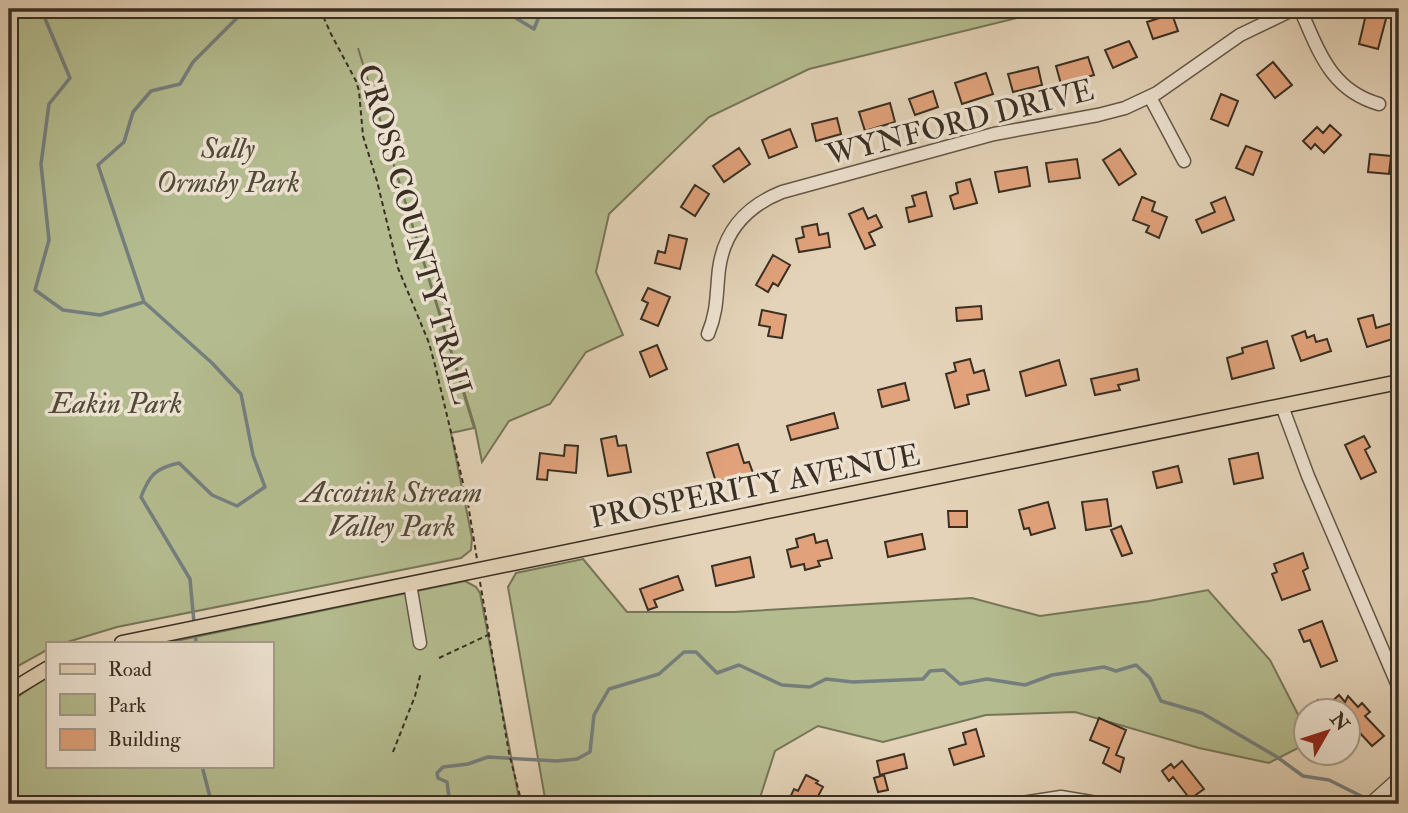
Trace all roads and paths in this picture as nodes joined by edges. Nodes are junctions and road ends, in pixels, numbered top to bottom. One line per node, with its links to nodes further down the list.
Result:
1 (320, 9): 10 (path, CROSS COUNTY TRAIL)
2 (1294, 9): 4 (street, WYNFORD DRIVE)
3 (1300, 9): 5 (street)
4 (1150, 97): 6 (street); 7 (street, WYNFORD DRIVE)
5 (1379, 104)
6 (1184, 160)
7 (708, 334)
8 (1399, 382): 9 (main road, PROSPERITY AVENUE)
9 (1282, 406): 10 (main road, PROSPERITY AVENUE); 18 (street)
10 (479, 569): 11 (main road, PROSPERITY AVENUE); 12 (path, CROSS COUNTY TRAIL)
11 (410, 584): 13 (main road, PROSPERITY AVENUE); 14 (street)
12 (488, 635): 15 (path); 23 (path, CROSS COUNTY TRAIL)
13 (127, 642)
14 (420, 643)
15 (439, 658)
16 (46, 670): 19 (main road)
17 (421, 671): 20 (path)
18 (1399, 688)
19 (9, 692)
20 (393, 752)
21 (1399, 778): 22 (street)
22 (1375, 800)
23 (522, 804)
24 (1015, 804): 25 (street)
25 (1103, 804)

